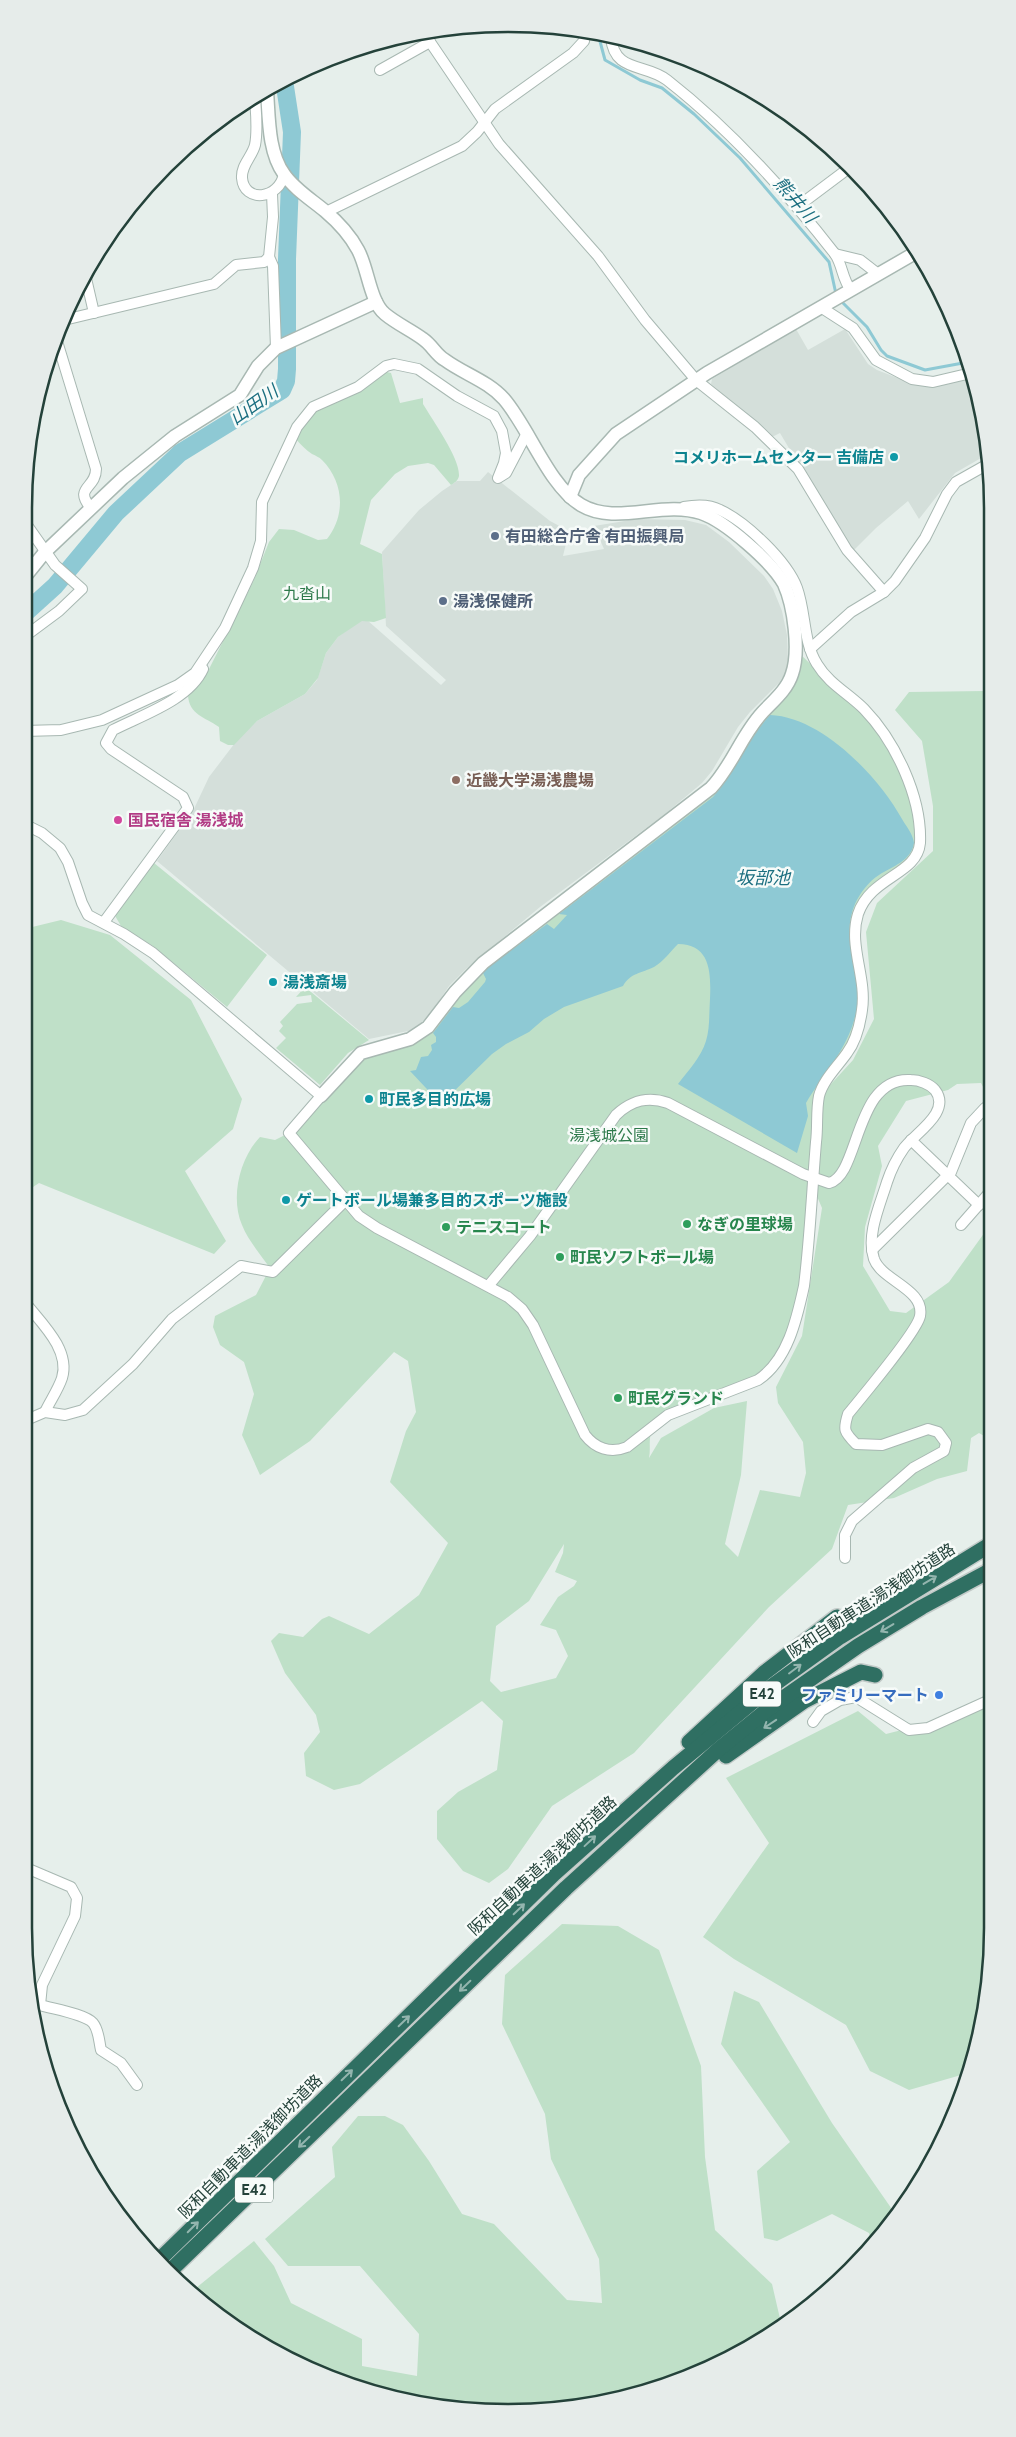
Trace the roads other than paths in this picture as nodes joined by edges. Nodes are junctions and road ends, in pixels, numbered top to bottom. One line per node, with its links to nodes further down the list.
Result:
1 (584, 39): 8 (street)
2 (428, 40): 8 (street)
3 (423, 41): 5 (street)
4 (612, 45): 12 (street)
5 (380, 70)
6 (267, 98): 10 (street)
7 (255, 106): 11 (street)
8 (484, 122): 13 (street); 27 (street)
9 (844, 172): 12 (street)
10 (284, 174): 11 (street); 13 (street)
11 (272, 194): 16 (street)
12 (797, 207): 14 (street)
13 (326, 212): 20 (street)
14 (835, 254): 17 (street); 19 (street)
15 (911, 256): 17 (street)
16 (269, 258): 22 (street); 24 (street)
17 (878, 274): 19 (street)
18 (88, 286): 22 (street)
19 (849, 292): 21 (street)
20 (376, 302): 24 (street); 28 (street)
21 (826, 305): 26 (street); 27 (street)
22 (94, 312): 23 (street)
23 (73, 318)
24 (276, 348): 31 (street)
25 (60, 350): 31 (street)
26 (964, 375)
27 (696, 380): 30 (street); 36 (street)
28 (527, 433): 30 (street); 39 (street)
29 (981, 468): 36 (street)
30 (570, 497): 32 (street)
31 (91, 508): 34 (street)
32 (676, 508): 38 (street); 43 (street)
33 (32, 533): 34 (street)
34 (45, 552): 35 (street); 37 (street)
35 (32, 568)
36 (884, 592): 38 (street)
37 (32, 631)
38 (810, 649): 47 (street)
39 (207, 658): 40 (street); 42 (street)
40 (32, 730)
41 (32, 828): 42 (street)
42 (104, 922): 43 (street)
43 (321, 1096): 49 (street)
44 (984, 1109): 46 (street)
45 (911, 1140): 46 (street); 47 (street); 52 (street)
46 (948, 1175): 50 (street); 52 (street)
47 (813, 1178): 53 (street); 53 (street)
48 (984, 1199): 50 (street)
49 (346, 1200): 53 (street); 55 (street)
50 (979, 1205): 51 (street)
51 (961, 1225)
52 (872, 1250): 58 (street)
53 (489, 1285)
54 (32, 1311): 55 (street)
55 (45, 1412): 56 (street)
56 (32, 1418)
57 (984, 1548): 64 (highway, 阪和自動車道;湯浅御坊道路 / E42, one-way to 57)
58 (845, 1558)
59 (984, 1574): 65 (highway, 阪和自動車道;湯浅御坊道路 / E42, one-way to 65)
60 (837, 1617): 64 (highway)
61 (875, 1675): 65 (highway, one-way to 65)
62 (984, 1703): 63 (street)
63 (813, 1722)
64 (617, 1816): 68 (highway, 阪和自動車道;湯浅御坊道路 / E42, one-way to 64)
65 (614, 1843): 68 (highway, 阪和自動車道;湯浅御坊道路 / E42, one-way to 68)
66 (32, 1870): 67 (street)
67 (137, 2085)
68 (177, 2253): 69 (highway); 70 (highway)
69 (165, 2258)
70 (172, 2265)

